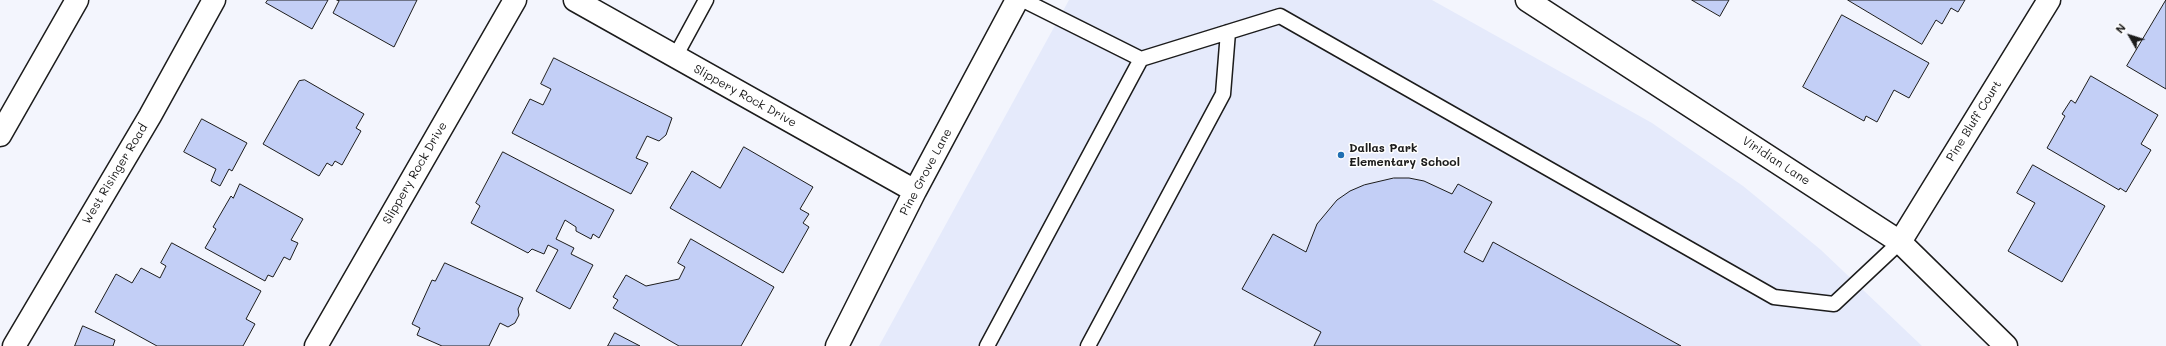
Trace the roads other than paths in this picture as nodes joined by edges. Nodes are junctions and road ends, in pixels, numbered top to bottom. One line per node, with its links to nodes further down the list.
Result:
1 (77, 0): 13 (street)
2 (214, 0): 16 (street, West Risinger Road)
3 (515, 0): 17 (street, Slippery Rock Drive)
4 (574, 0): 11 (street, Slippery Rock Drive)
5 (706, 0): 11 (lane)
6 (1017, 0): 14 (street, Pine Grove Lane)
7 (1023, 0): 12 (lane)
8 (1527, 0): 15 (street, Viridian Lane)
9 (2049, 0): 15 (street, Pine Bluff Court)
10 (1228, 32): 12 (lane); 15 (lane); 20 (lane)
11 (675, 57): 14 (street, Slippery Rock Drive)
12 (1141, 59): 19 (lane)
13 (0, 135)
14 (915, 191): 18 (street, Pine Grove Lane)
15 (1900, 242): 21 (street, Viridian Lane)
16 (14, 346)
17 (316, 346)
18 (837, 346)
19 (987, 346)
20 (1088, 346)
21 (2006, 346)

